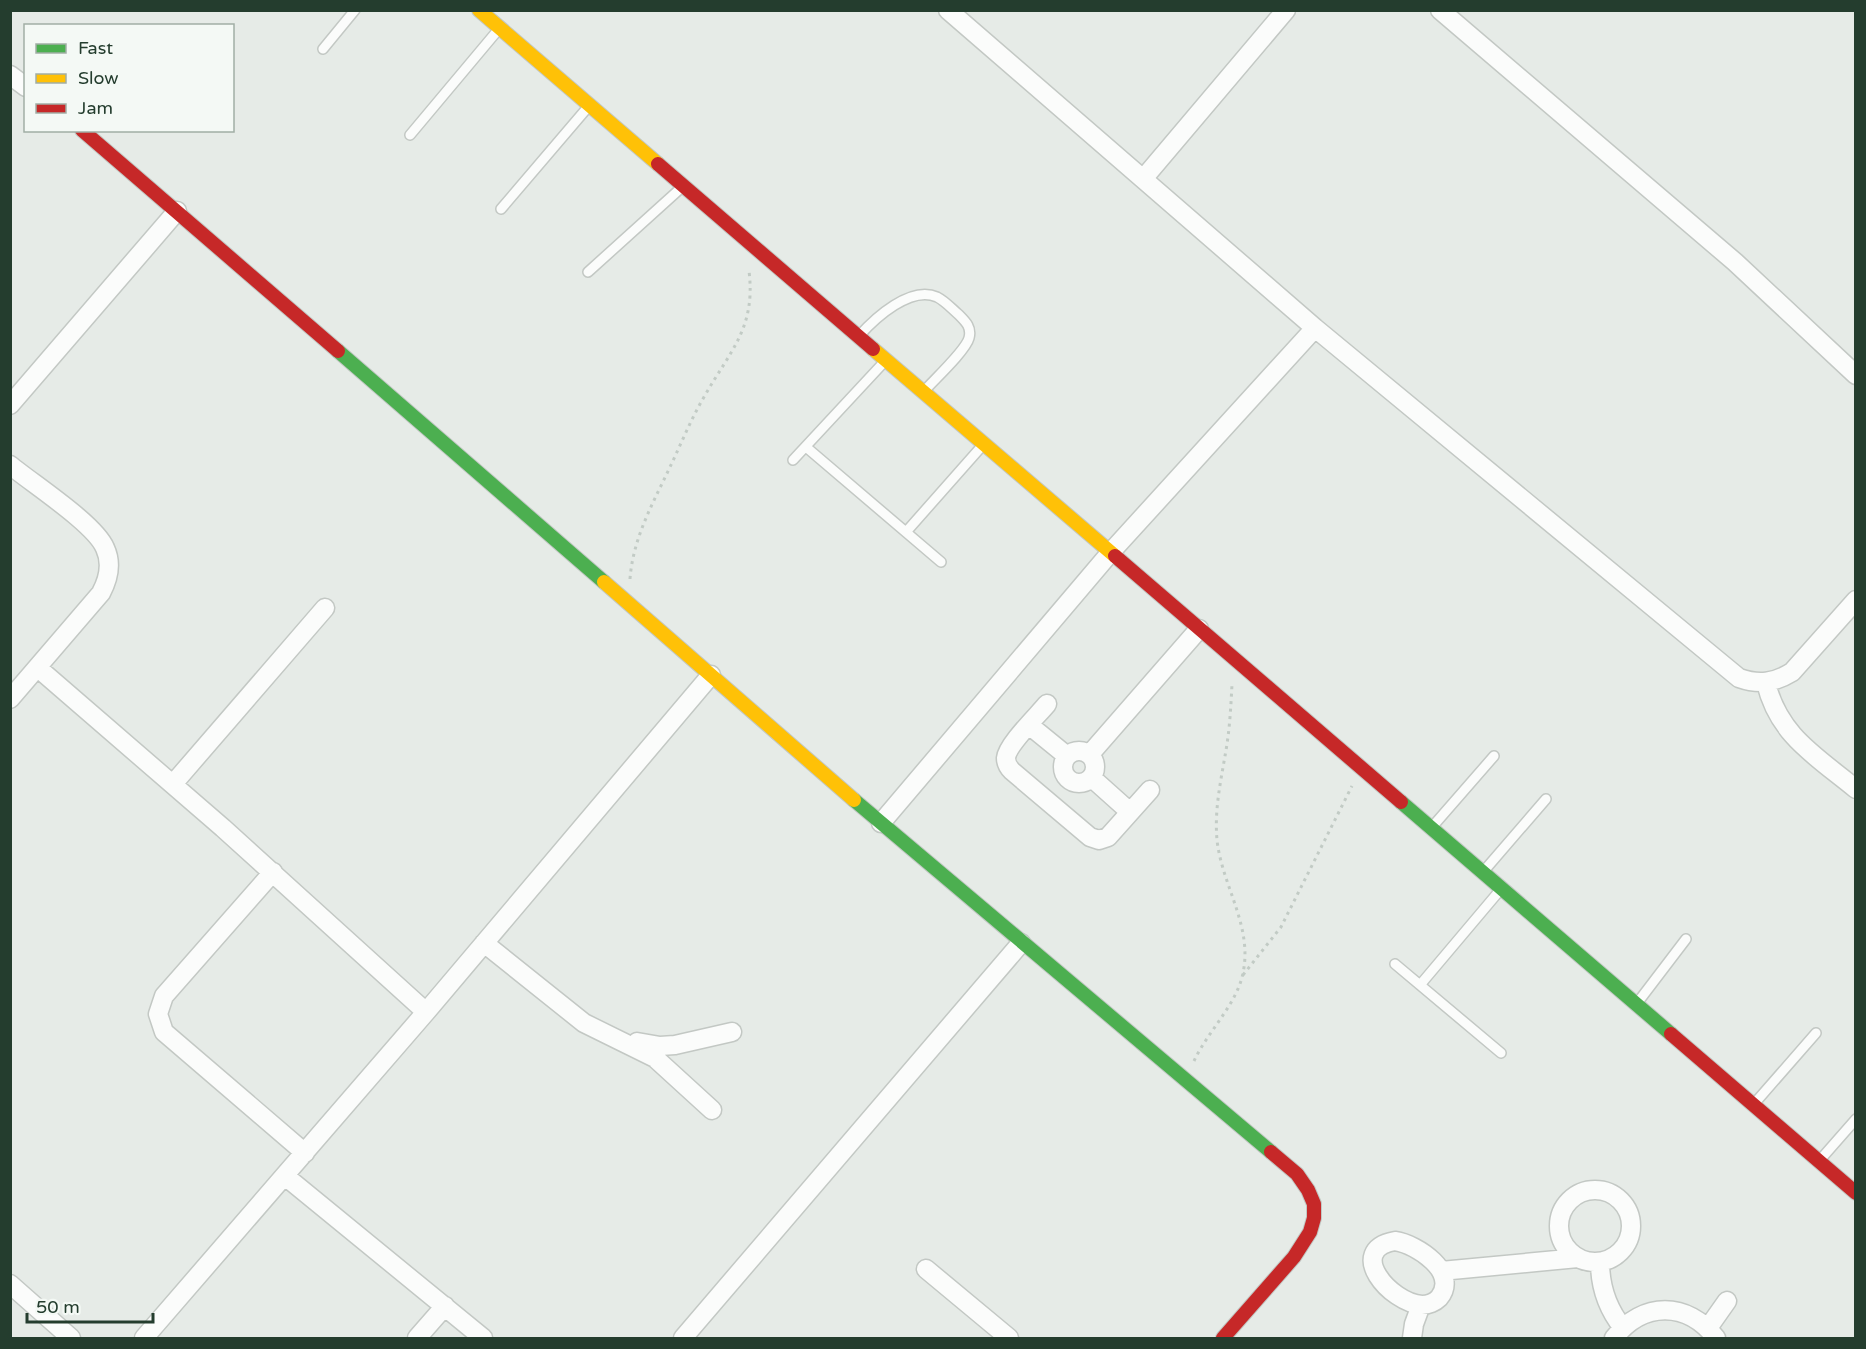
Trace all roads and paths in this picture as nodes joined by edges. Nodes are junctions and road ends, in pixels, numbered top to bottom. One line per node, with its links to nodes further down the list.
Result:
1 (355, 10): 7 (lane)
2 (479, 10): 6 (street)
3 (948, 10): 13 (street)
4 (1286, 10): 13 (street)
5 (1440, 10): 22 (street)
6 (499, 28): 10 (street); 12 (lane)
7 (323, 49)
8 (10, 75): 9 (street)
9 (24, 86)
10 (590, 105): 14 (street); 15 (lane)
11 (84, 132): 16 (street)
12 (410, 135)
13 (1143, 179): 19 (street)
14 (683, 186): 18 (lane); 20 (street)
15 (501, 209)
16 (177, 211): 24 (street); 33 (street)
17 (748, 267): 33 (path)
18 (588, 272)
19 (1315, 328): 30 (street); 39 (street)
20 (858, 336): 21 (street); 23 (lane)
21 (886, 360): 23 (street); 26 (lane)
22 (1856, 375)
23 (923, 392): 25 (street)
24 (10, 405)
25 (984, 444): 29 (lane); 30 (street)
26 (806, 447): 27 (lane); 29 (lane)
27 (794, 460)
28 (10, 465): 37 (street)
29 (906, 532): 31 (lane)
30 (1110, 553): 35 (street); 55 (street)
31 (941, 562)
32 (1856, 600): 39 (street)
33 (630, 605): 38 (street)
34 (325, 608): 49 (street)
35 (1199, 629): 36 (street); 43 (street)
36 (1233, 659): 46 (street); 64 (path)
37 (38, 668): 40 (street); 49 (street)
38 (711, 675): 55 (street); 61 (street)
39 (1766, 683): 50 (street)
40 (10, 699)
41 (1047, 704): 42 (street)
42 (1029, 725): 44 (street); 53 (street)
43 (1090, 754): 44 (street); 47 (street)
44 (1067, 756): 48 (street)
45 (1494, 756): 56 (lane)
46 (1362, 769): 56 (street); 64 (path)
47 (1092, 778): 48 (street); 54 (street)
48 (1069, 780): 53 (street)
49 (173, 784): 57 (street)
50 (1856, 789)
51 (1150, 790): 54 (street)
52 (1546, 799): 58 (lane)
53 (1049, 803): 54 (street)
54 (1130, 812)
55 (881, 823): 62 (street)
56 (1431, 829): 58 (street)
57 (273, 872): 67 (street); 76 (street)
58 (1482, 873): 59 (street)
59 (1501, 889): 65 (lane); 66 (street)
60 (1686, 939): 66 (lane)
61 (484, 943): 67 (street); 70 (street)
62 (1021, 943): 72 (street); 94 (street)
63 (1395, 964): 65 (lane)
64 (1243, 976): 72 (path)
65 (1420, 985): 71 (lane)
66 (1636, 1005): 73 (street)
67 (426, 1012): 76 (street)
68 (732, 1032): 70 (street)
69 (1816, 1033): 73 (lane)
70 (615, 1038): 74 (street)
71 (1501, 1053)
72 (1186, 1082): 96 (street)
73 (1753, 1105): 77 (street)
74 (712, 1110)
75 (1856, 1119): 77 (lane)
76 (305, 1153): 78 (street)
77 (1819, 1162): 79 (street)
78 (285, 1176): 87 (street); 91 (street)
79 (1856, 1193)
80 (1578, 1258): 81 (street); 81 (street); 83 (street)
81 (1600, 1262): 88 (street)
82 (926, 1269): 95 (street)
83 (1441, 1271): 86 (street); 86 (street)
84 (10, 1284): 90 (street)
85 (1727, 1301): 89 (street)
86 (1421, 1305): 97 (street)
87 (445, 1306): 92 (street); 93 (street)
88 (1618, 1333): 89 (street)
89 (1712, 1333)
90 (71, 1338)
91 (144, 1338)
92 (417, 1338)
93 (483, 1338)
94 (683, 1338)
95 (1009, 1338)
96 (1222, 1338)
97 (1412, 1338)

